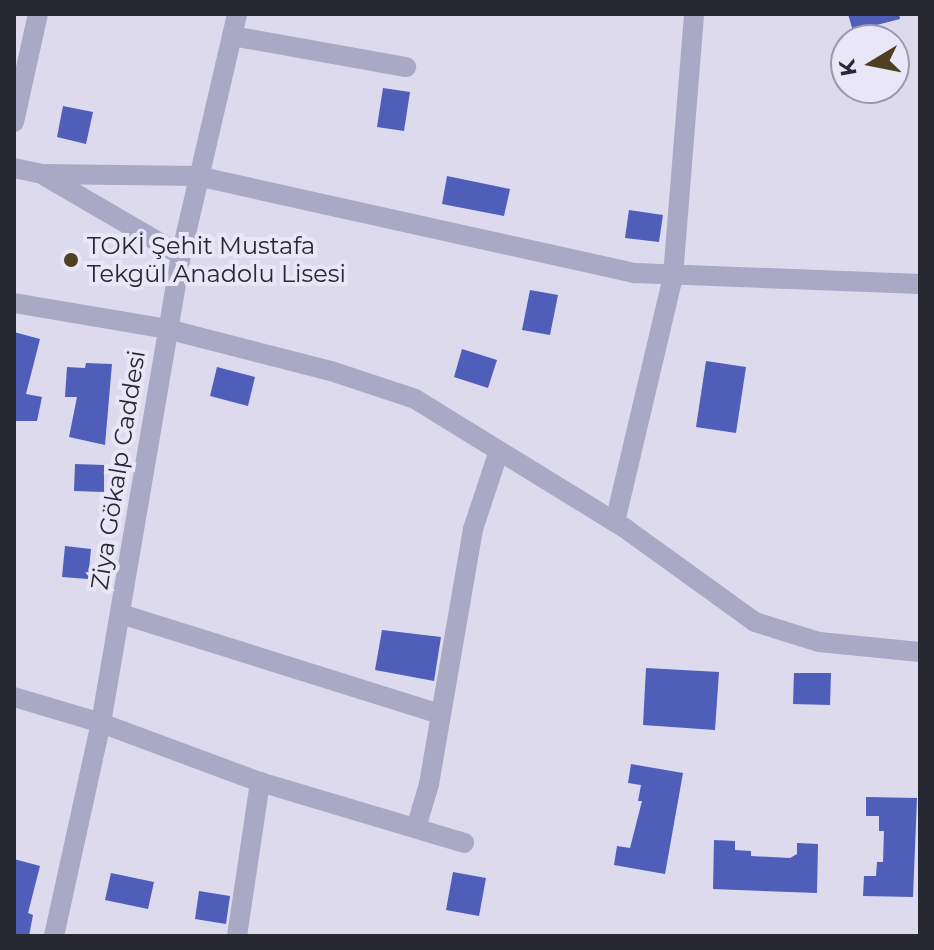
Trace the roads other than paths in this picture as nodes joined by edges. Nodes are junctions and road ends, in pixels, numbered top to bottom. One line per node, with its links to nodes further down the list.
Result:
1 (38, 14): 6 (street)
2 (237, 14): 4 (street, Ziya Gökalp Caddesi)
3 (694, 14): 11 (street)
4 (232, 36): 5 (street); 9 (street, Ziya Gökalp Caddesi)
5 (406, 67)
6 (14, 122)
7 (14, 168): 8 (street)
8 (42, 174): 9 (street); 10 (street)
9 (197, 176): 10 (street, Ziya Gökalp Caddesi); 11 (street)
10 (181, 255): 14 (street, Ziya Gökalp Caddesi)
11 (673, 276): 12 (street); 16 (street)
12 (920, 284)
13 (14, 303): 14 (street)
14 (167, 329): 15 (street); 17 (street, Ziya Gökalp Caddesi)
15 (499, 451): 16 (street); 20 (street)
16 (615, 522): 18 (street)
17 (121, 614): 20 (street); 21 (street, Ziya Gökalp Caddesi)
18 (920, 652)
19 (14, 697): 21 (street)
20 (441, 714): 23 (street)
21 (101, 723): 22 (street); 25 (street, Ziya Gökalp Caddesi)
22 (260, 782): 23 (street); 26 (street)
23 (416, 828): 24 (street)
24 (464, 843)
25 (54, 936)
26 (237, 936)

